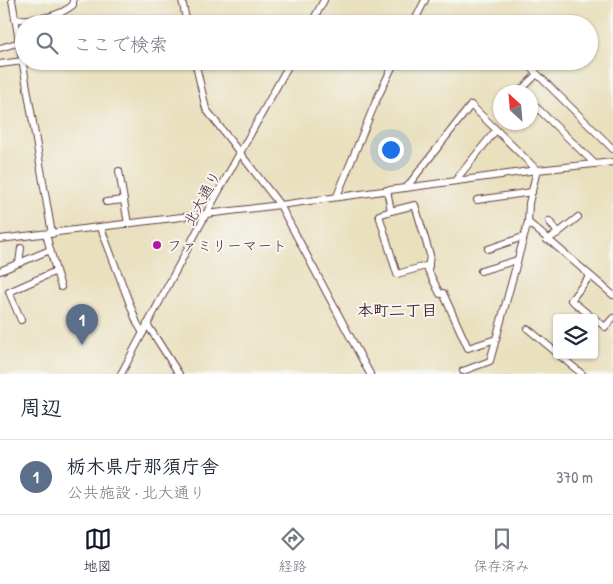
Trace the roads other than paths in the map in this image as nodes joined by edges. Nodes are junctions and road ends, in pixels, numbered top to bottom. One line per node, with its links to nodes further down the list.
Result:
1 (12, 0): 10 (street)
2 (73, 0): 6 (street)
3 (182, 0): 7 (street)
4 (324, 0): 8 (street)
5 (425, 0): 9 (street)
6 (54, 15)
7 (185, 15)
8 (316, 15)
9 (418, 15)
10 (15, 19)
11 (15, 44): 12 (street)
12 (0, 48)
13 (15, 63): 14 (street)
14 (0, 64)
15 (24, 70): 48 (street)
16 (197, 70): 26 (street)
17 (286, 70): 26 (street, 北大通り)
18 (391, 70): 35 (street)
19 (533, 70): 20 (street)
20 (537, 74): 21 (street); 25 (street)
21 (526, 85)
22 (538, 109): 28 (street)
23 (493, 127): 32 (street)
24 (496, 130): 29 (street); 31 (street)
25 (613, 149)
26 (241, 154): 39 (street); 41 (street, 北大通り)
27 (613, 162): 28 (street)
28 (594, 163): 29 (street)
29 (537, 170): 31 (street); 34 (street)
30 (119, 171): 36 (street)
31 (455, 181): 32 (street)
32 (406, 188): 33 (street)
33 (387, 190): 35 (street); 40 (street)
34 (532, 192): 37 (street); 44 (street)
35 (337, 196): 39 (street)
36 (124, 200): 38 (street); 45 (street)
37 (477, 200)
38 (106, 202)
39 (280, 205): 41 (street); 77 (street)
40 (391, 211): 57 (street); 57 (street)
41 (206, 214): 45 (street); 68 (street, 北大通り)
42 (578, 217): 47 (street)
43 (549, 221): 47 (street)
44 (528, 222): 49 (street); 51 (street)
45 (128, 224): 46 (street)
46 (101, 228): 48 (street); 70 (street)
47 (558, 233): 51 (street)
48 (49, 234): 50 (street); 54 (street)
49 (523, 237): 53 (street); 55 (street)
50 (0, 239)
51 (547, 240): 61 (street)
52 (22, 248): 56 (street)
53 (488, 249)
54 (50, 250): 56 (street); 59 (street)
55 (517, 260): 60 (street); 71 (street)
56 (20, 263): 58 (street)
57 (428, 265): 71 (street)
58 (0, 271)
59 (56, 271): 62 (street); 66 (street)
60 (481, 271)
61 (590, 276): 63 (street); 64 (street)
62 (61, 287)
63 (613, 295)
64 (589, 314)
65 (613, 318): 67 (street)
66 (21, 320)
67 (598, 321)
68 (148, 324): 70 (street, 北大通り); 76 (street)
69 (528, 328): 72 (street)
70 (143, 333): 75 (street, 北大通り)
71 (496, 339): 74 (street)
72 (553, 350)
73 (564, 359): 78 (street)
74 (464, 371)
75 (120, 374)
76 (179, 374)
77 (370, 374)
78 (582, 374)

